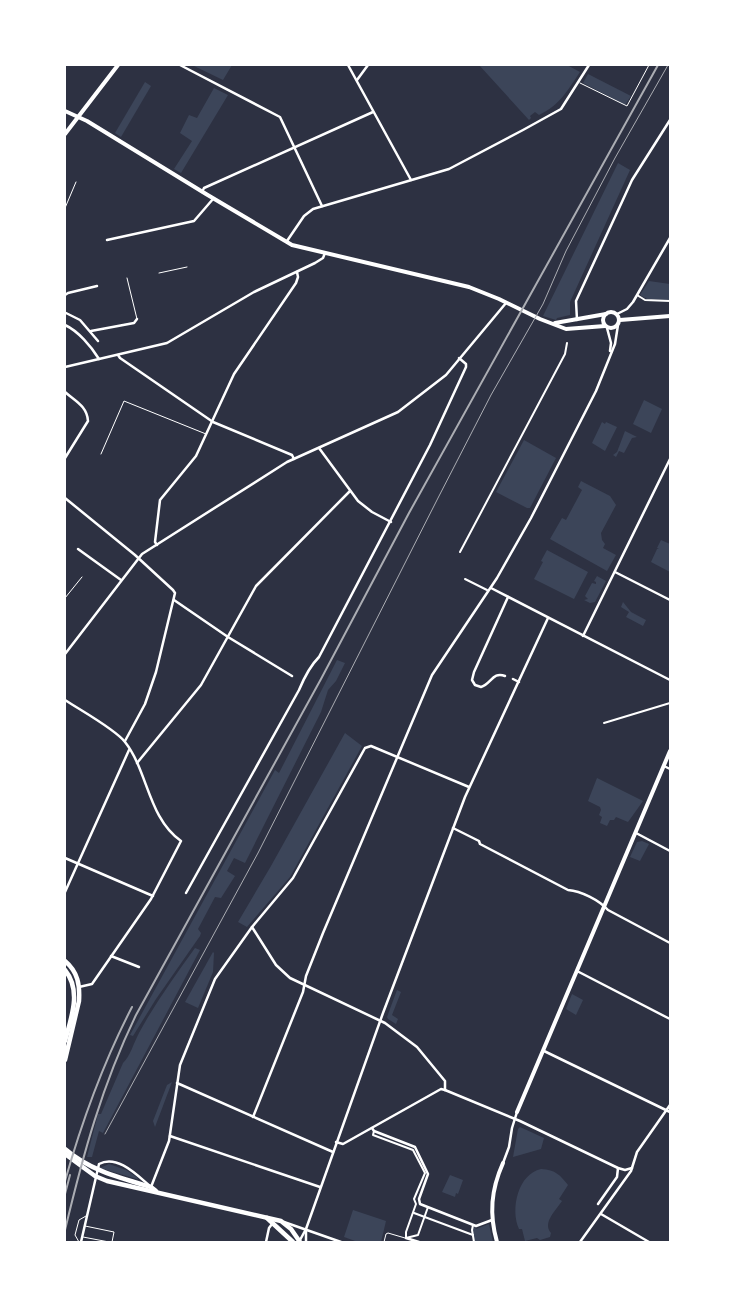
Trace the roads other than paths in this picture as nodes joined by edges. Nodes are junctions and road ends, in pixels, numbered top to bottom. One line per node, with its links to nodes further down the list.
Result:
1 (118, 65): 11 (street)
2 (180, 65): 14 (street)
3 (348, 65): 7 (street)
4 (368, 65): 7 (street)
5 (589, 65): 8 (street)
6 (649, 65): 8 (lane)
7 (357, 80): 10 (street)
8 (578, 82): 15 (street)
9 (65, 111): 11 (street)
10 (373, 112): 14 (street); 15 (street)
11 (78, 116): 13 (street); 17 (street)
12 (670, 120): 39 (street)
13 (65, 134)
14 (296, 147): 17 (street); 19 (street)
15 (412, 180): 19 (street)
16 (76, 182): 20 (lane)
17 (202, 192): 18 (street)
18 (213, 199): 22 (street); 23 (street)
19 (322, 206): 23 (street)
20 (65, 208)
21 (670, 238): 31 (street)
22 (107, 240)
23 (286, 242): 24 (street)
24 (325, 253): 26 (street); 33 (street)
25 (187, 267): 27 (lane)
26 (297, 272): 48 (street); 54 (street)
27 (159, 273)
28 (127, 278): 38 (lane)
29 (97, 286): 30 (street)
30 (65, 295)
31 (637, 295): 32 (street); 36 (street)
32 (670, 301)
33 (506, 302): 41 (street); 49 (street)
34 (65, 313): 45 (street)
35 (606, 314): 36 (street); 39 (street); 44 (street)
36 (617, 314): 40 (street)
37 (670, 316): 40 (street)
38 (137, 319): 45 (street)
39 (577, 320): 41 (street)
40 (620, 320): 43 (street)
41 (548, 322): 44 (street)
42 (65, 325): 50 (street)
43 (618, 325): 44 (street); 52 (street)
44 (606, 327): 52 (street)
45 (91, 331): 46 (street)
46 (98, 341)
47 (566, 343): 66 (street)
48 (118, 355): 50 (street); 54 (street)
49 (460, 358): 56 (street); 63 (street)
50 (99, 359): 51 (street)
51 (65, 367)
52 (606, 367): 72 (street)
53 (65, 392): 58 (street)
54 (213, 422): 55 (street); 59 (street)
55 (206, 435): 57 (lane); 64 (street)
56 (319, 448): 59 (street); 61 (street)
57 (101, 454)
58 (65, 458)
59 (294, 459): 64 (street)
60 (670, 459): 68 (street)
61 (350, 491): 63 (street); 79 (street)
62 (65, 498): 67 (street)
63 (390, 522): 103 (street)
64 (157, 545): 67 (street)
65 (78, 549): 71 (street)
66 (460, 552)
67 (138, 558): 71 (street); 75 (street)
68 (615, 572): 76 (street); 78 (street)
69 (82, 577): 74 (lane)
70 (465, 579): 72 (street)
71 (121, 580): 80 (street)
72 (490, 589): 73 (street); 92 (street)
73 (508, 597): 77 (street); 82 (street)
74 (65, 598)
75 (174, 600): 79 (street); 89 (street)
76 (670, 600)
77 (548, 618): 78 (street); 85 (street)
78 (584, 636): 84 (street)
79 (228, 637): 81 (street); 93 (street)
80 (65, 654)
81 (292, 676)
82 (505, 676)
83 (512, 679): 85 (street)
84 (670, 680)
85 (519, 682): 96 (street)
86 (65, 700): 89 (street)
87 (670, 703): 88 (street)
88 (604, 723)
89 (125, 742): 90 (street)
90 (129, 750): 93 (street); 101 (street)
91 (670, 751): 94 (street)
92 (398, 757): 96 (street); 106 (street); 113 (street)
93 (137, 763): 104 (street)
94 (664, 766): 95 (street); 98 (street)
95 (670, 769)
96 (470, 788): 97 (street)
97 (453, 828): 105 (street); 116 (street)
98 (636, 833): 99 (street); 105 (street)
99 (670, 851)
100 (65, 858): 101 (street)
101 (78, 864): 102 (street); 104 (street)
102 (65, 892)
103 (186, 893)
104 (153, 896): 108 (street)
105 (604, 906): 107 (street); 112 (street)
106 (252, 927): 113 (street); 120 (street)
107 (670, 943)
108 (111, 956): 110 (street); 114 (street)
109 (65, 961): 114 (main road)
110 (139, 967)
111 (65, 970): 117 (main road)
112 (577, 971): 115 (street); 118 (street)
113 (304, 986): 116 (street); 126 (street)
114 (79, 987): 119 (main road)
115 (670, 1018)
116 (380, 1020): 121 (street); 130 (street)
117 (65, 1041)
118 (544, 1050): 123 (street); 124 (street)
119 (65, 1060)
120 (177, 1082): 126 (street); 129 (street)
121 (445, 1090): 127 (street); 128 (street)
122 (670, 1105): 123 (street)
123 (666, 1111): 125 (street); 136 (street)
124 (518, 1112): 127 (street)
125 (670, 1112)
126 (253, 1117): 132 (street)
127 (514, 1119): 134 (street); 135 (street)
128 (373, 1130): 130 (street); 144 (street); 145 (street)
129 (170, 1136): 139 (street); 140 (street)
130 (336, 1142): 132 (street)
131 (65, 1149): 137 (main road)
132 (333, 1152): 140 (street)
133 (65, 1154): 138 (main road)
134 (503, 1163): 150 (street)
135 (618, 1168): 136 (street); 143 (street)
136 (632, 1168): 146 (street)
137 (96, 1169): 138 (street); 139 (main road); 139 (street)
138 (95, 1176): 141 (main road); 147 (street)
139 (151, 1187): 141 (street); 142 (main road)
140 (320, 1187): 155 (street)
141 (140, 1188): 142 (main road)
142 (157, 1192): 149 (main road)
143 (598, 1204)
144 (428, 1207): 148 (street); 153 (street)
145 (414, 1212): 148 (street); 158 (street)
146 (600, 1214): 170 (street); 171 (street)
147 (86, 1215): 154 (street); 159 (lane)
148 (424, 1216): 156 (street); 158 (street)
149 (266, 1217): 151 (main road); 152 (main road)
150 (492, 1220): 153 (street); 169 (street)
151 (282, 1221): 155 (street); 163 (main road)
152 (272, 1224): 161 (street); 162 (main road)
153 (473, 1225): 156 (street)
154 (84, 1226): 157 (street); 160 (lane)
155 (306, 1229): 163 (street); 164 (street); 165 (street)
156 (473, 1235): 168 (street)
157 (82, 1236): 159 (street); 160 (lane)
158 (406, 1238): 166 (lane); 167 (street)
159 (80, 1242)
160 (110, 1242)
161 (266, 1242)
162 (293, 1242)
163 (300, 1242)
164 (306, 1242)
165 (342, 1242)
166 (384, 1242)
167 (419, 1242)
168 (474, 1242)
169 (497, 1242)
170 (580, 1242)
171 (649, 1242)

